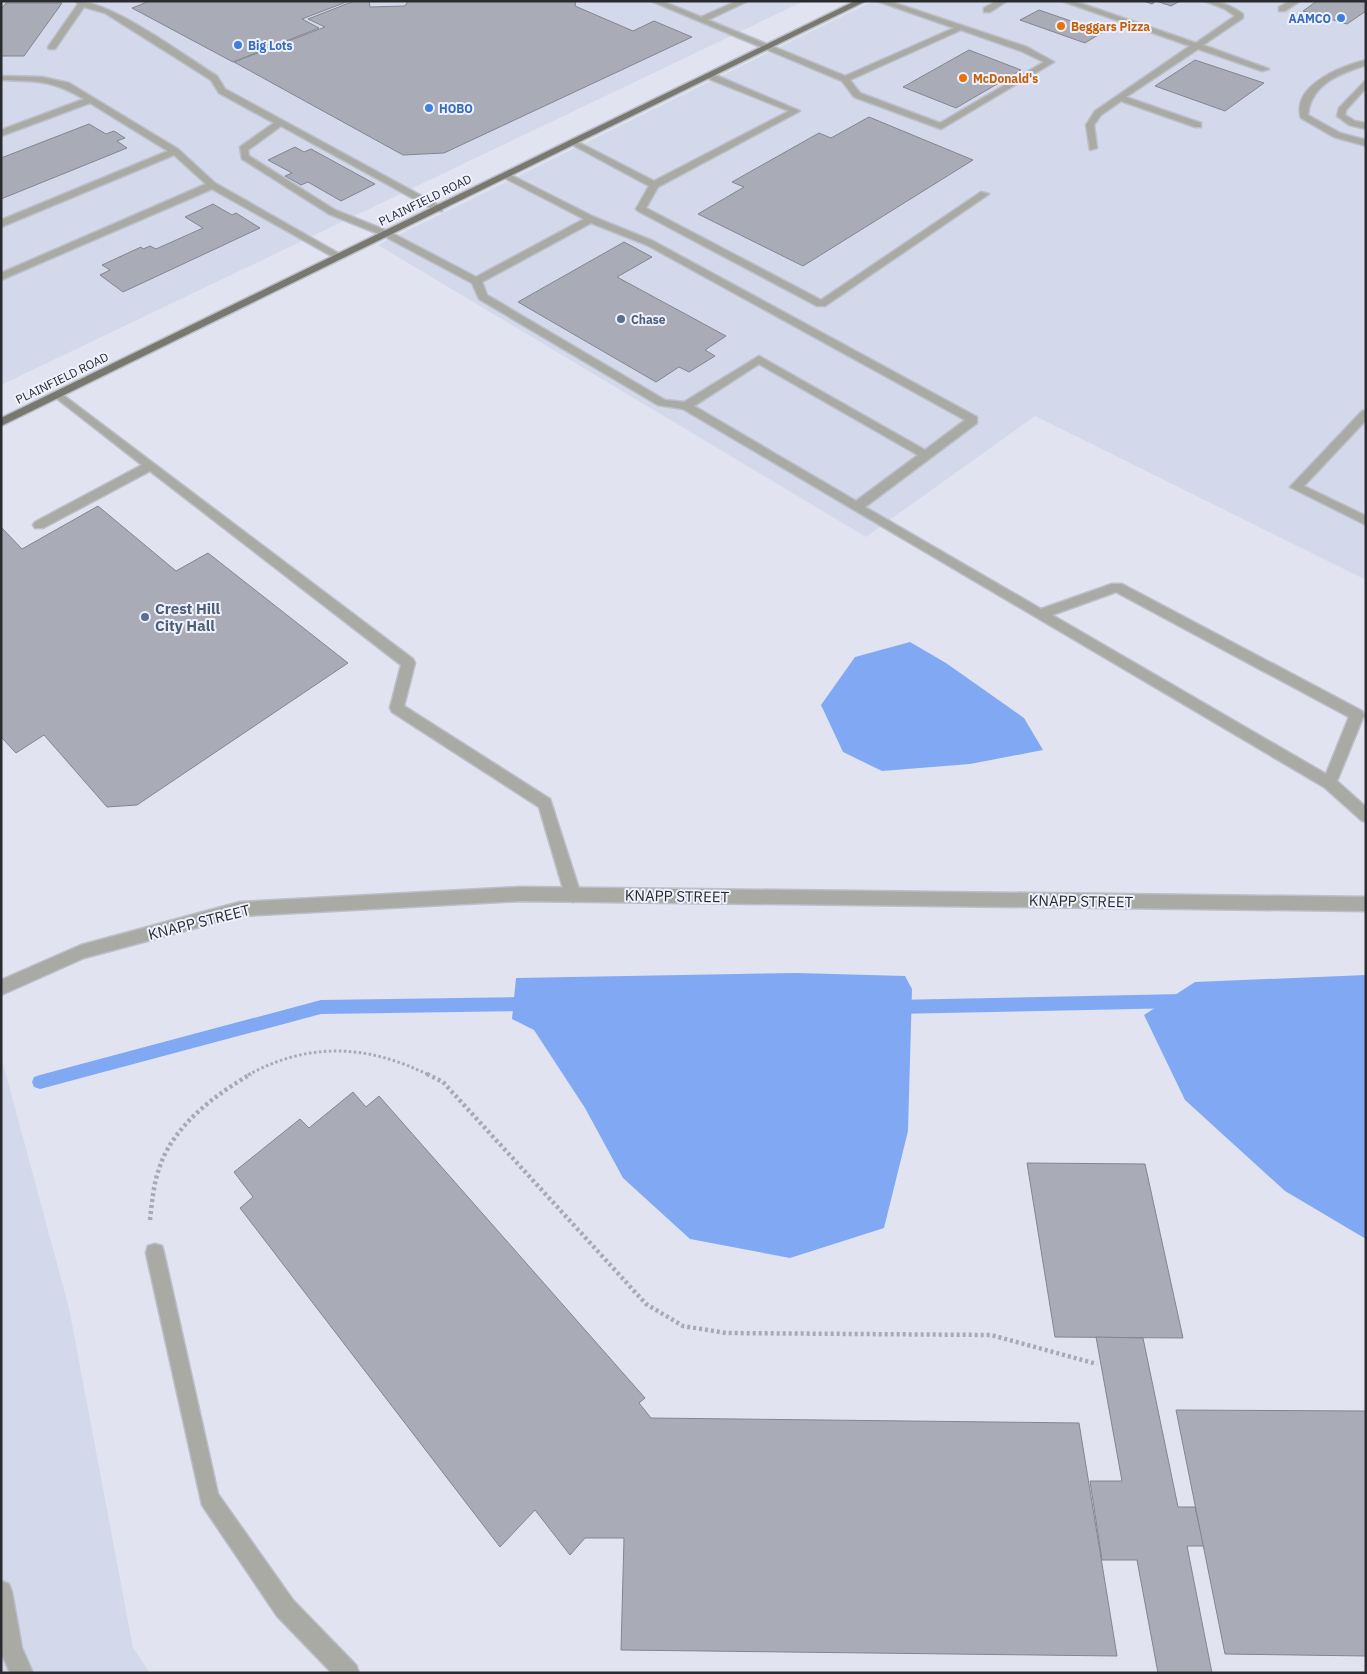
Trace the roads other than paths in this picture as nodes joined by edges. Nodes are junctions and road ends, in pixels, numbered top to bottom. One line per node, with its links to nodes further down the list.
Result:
1 (655, 1): 12 (street)
2 (744, 1): 12 (street)
3 (862, 1): 16 (main road, PLAINFIELD ROAD)
4 (880, 1): 13 (street)
5 (1003, 1): 11 (street)
6 (1066, 1): 14 (street)
7 (1209, 1): 14 (street)
8 (1296, 1): 10 (street)
9 (80, 3): 15 (street); 25 (street)
10 (1282, 9)
11 (987, 10)
12 (701, 20): 16 (street)
13 (958, 28): 21 (street); 21 (street)
14 (1195, 46): 18 (street); 23 (street)
15 (52, 47)
16 (767, 48): 19 (main road, PLAINFIELD ROAD); 21 (street)
17 (1366, 62): 30 (street)
18 (1265, 69)
19 (710, 76): 29 (main road, PLAINFIELD ROAD); 34 (street)
20 (1, 78): 24 (street)
21 (845, 79)
22 (1365, 84): 27 (street)
23 (1120, 98): 26 (street); 31 (street)
24 (90, 100): 28 (street); 32 (street)
25 (280, 123): 37 (street); 40 (street)
26 (1198, 125)
27 (1366, 126)
28 (1, 133)
29 (573, 143): 33 (main road, PLAINFIELD ROAD); 34 (street)
30 (1366, 143)
31 (1093, 148)
32 (175, 151): 35 (street); 39 (street)
33 (506, 176): 37 (main road, PLAINFIELD ROAD); 38 (street)
34 (654, 184): 36 (street)
35 (212, 185): 41 (street); 42 (street)
36 (984, 194)
37 (439, 209): 40 (main road, PLAINFIELD ROAD)
38 (591, 219): 43 (street); 48 (street)
39 (1, 224)
40 (387, 234): 41 (main road, PLAINFIELD ROAD); 43 (street)
41 (340, 257): 44 (main road, PLAINFIELD ROAD)
42 (1, 277)
43 (476, 281): 45 (street)
44 (59, 395): 47 (main road, PLAINFIELD ROAD); 49 (street)
45 (686, 406): 48 (street); 50 (street)
46 (1366, 413): 51 (street)
47 (2, 422)
48 (926, 455): 50 (street)
49 (151, 465): 52 (street); 56 (street)
50 (856, 507): 53 (street)
51 (1366, 521)
52 (39, 524)
53 (1039, 614): 54 (street); 54 (street)
54 (1329, 783): 55 (street)
55 (1366, 816)
56 (573, 895): 57 (street, KNAPP STREET); 58 (street, KNAPP STREET)
57 (1366, 904)
58 (1, 988)
59 (155, 1253): 62 (street)
60 (1, 1592): 61 (street)
61 (22, 1673)
62 (348, 1673)

